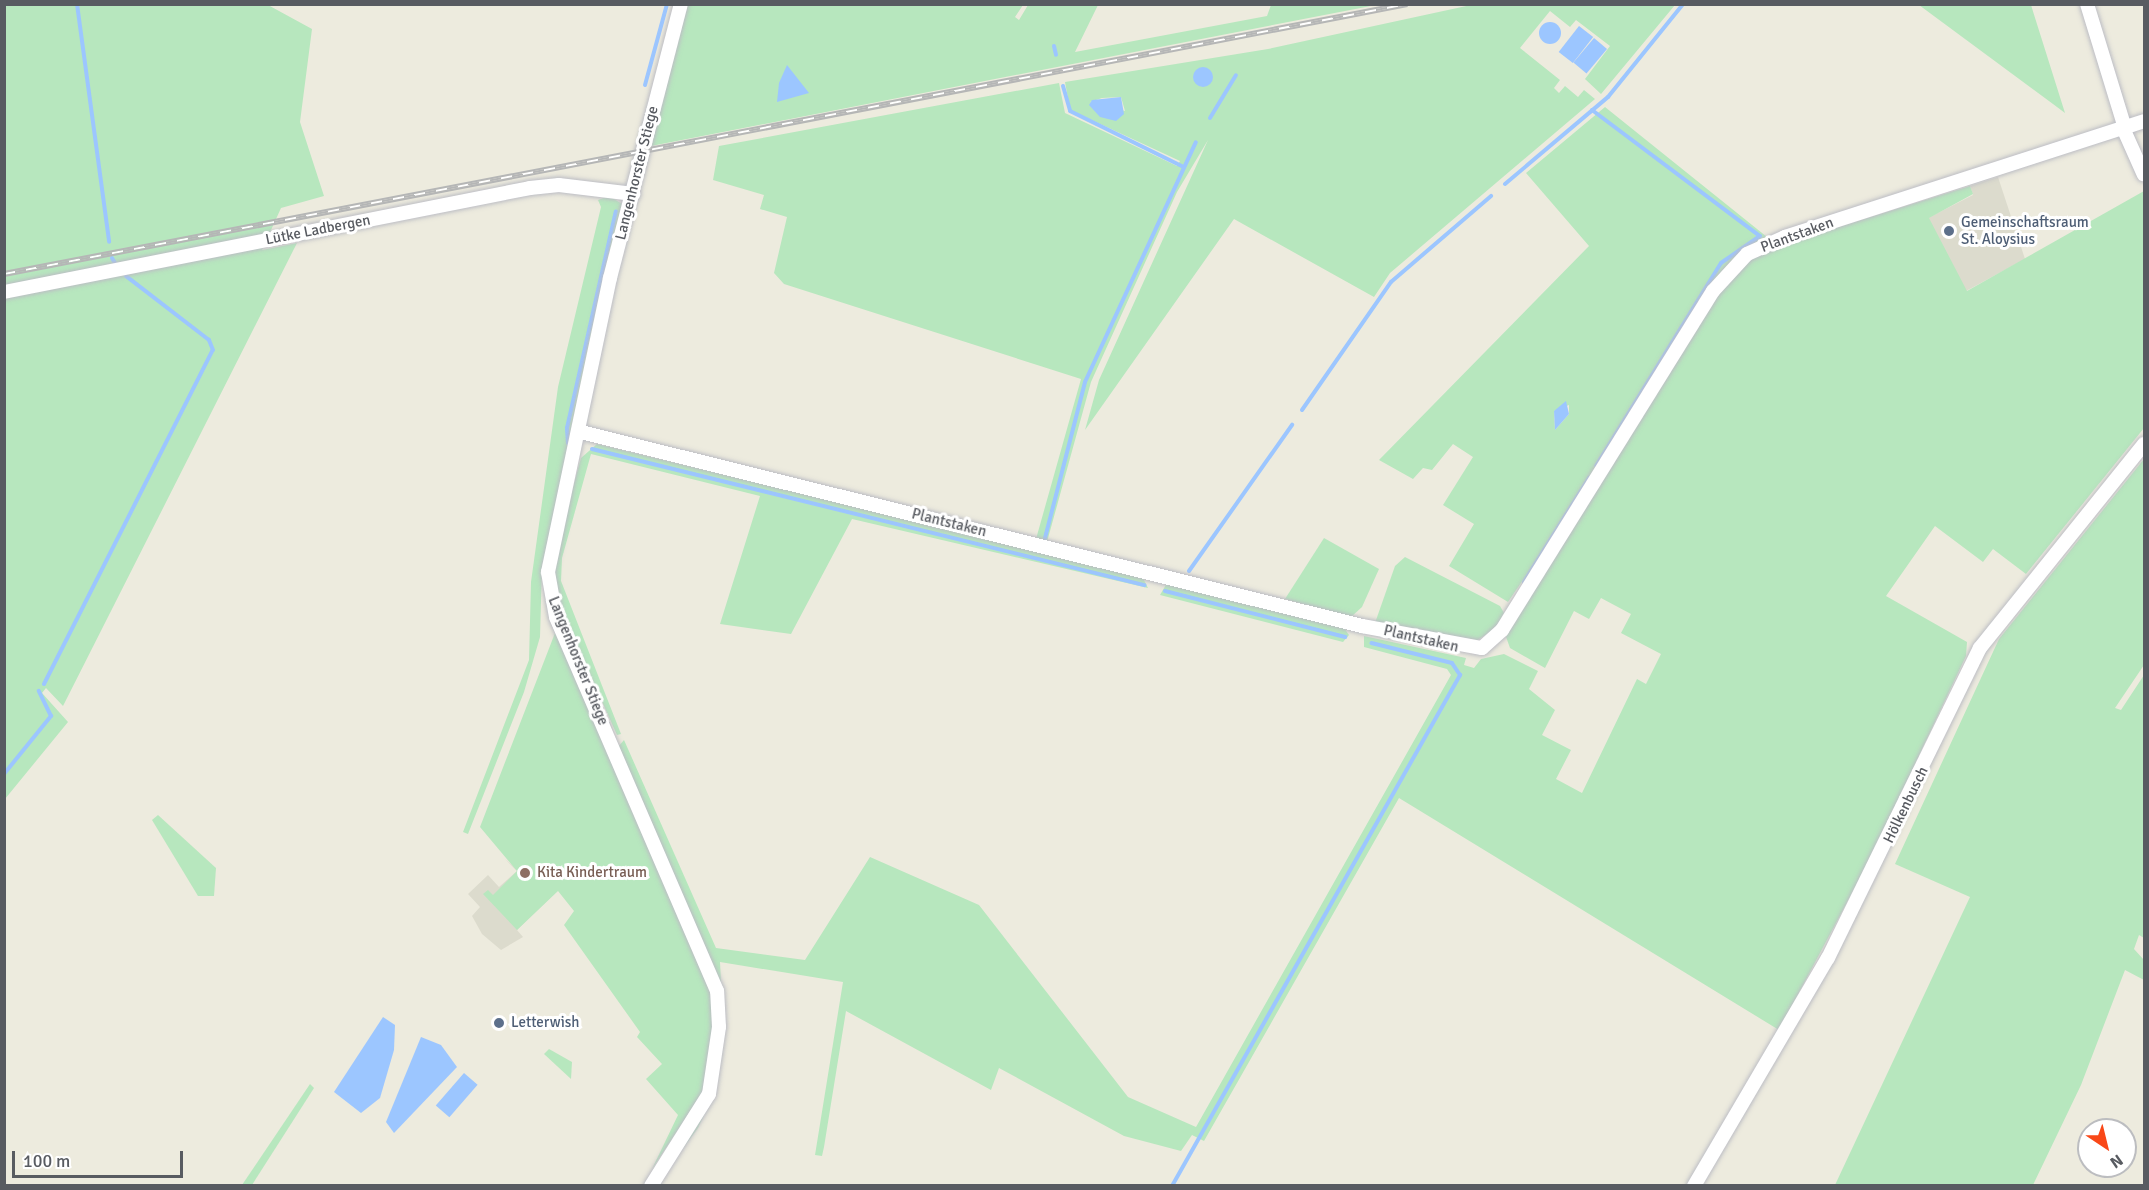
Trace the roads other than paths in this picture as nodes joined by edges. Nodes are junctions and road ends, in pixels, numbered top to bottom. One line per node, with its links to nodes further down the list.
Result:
1 (681, 4): 6 (street, Langenhorster Stiege)
2 (2087, 4): 4 (street)
3 (2145, 121): 4 (street, Plantstaken)
4 (2124, 128): 5 (street); 8 (street, Plantstaken)
5 (2145, 176)
6 (633, 194): 7 (street, Lütke Ladbergen); 8 (street, Langenhorster Stiege)
7 (4, 292)
8 (580, 432): 10 (street, Langenhorster Stiege)
9 (2145, 444): 11 (street, Hölkenbusch)
10 (651, 1185)
11 (1694, 1185)

